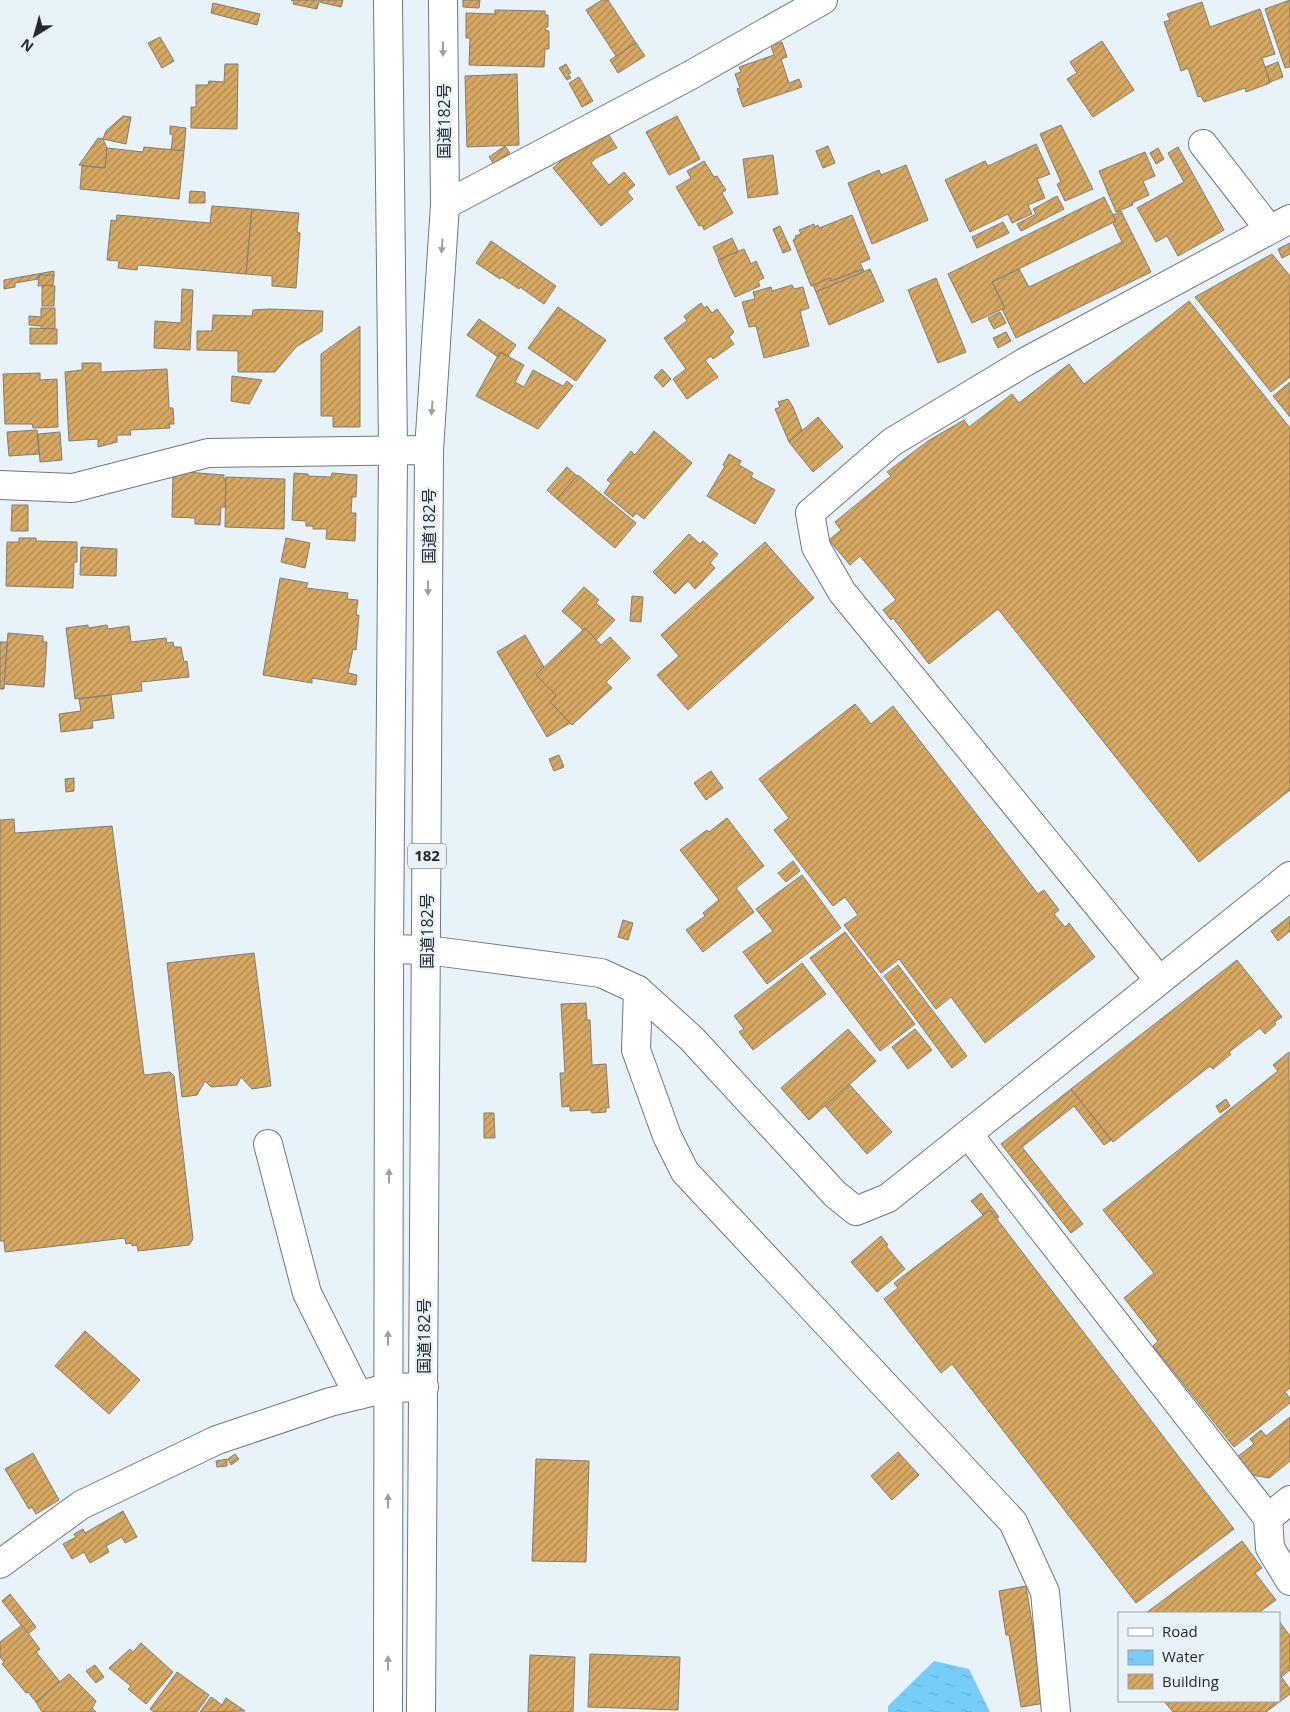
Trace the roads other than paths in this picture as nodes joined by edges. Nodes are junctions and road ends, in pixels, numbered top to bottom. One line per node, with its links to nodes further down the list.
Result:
1 (388, 0): 7 (main road, 182)
2 (443, 0): 5 (main road, 国道182号 / 182, one-way to 5)
3 (823, 0): 5 (main road)
4 (1203, 144): 6 (main road)
5 (445, 205): 8 (main road, 国道182号 / 182, one-way to 8)
6 (1280, 224): 13 (main road)
7 (393, 450): 8 (main road); 9 (main road); 11 (main road, 182)
8 (429, 450): 12 (main road, 国道182号 / 182, one-way to 12)
9 (0, 485)
10 (1290, 876): 13 (main road)
11 (389, 949): 12 (main road); 18 (main road, 182, one-way to 11)
12 (427, 950): 14 (main road); 17 (main road, 国道182号 / 182)
13 (1158, 980): 15 (main road)
14 (638, 990): 15 (main road); 26 (main road)
15 (968, 1134): 21 (main road)
16 (268, 1144): 19 (main road)
17 (424, 1387): 18 (main road); 25 (main road, 国道182号 / 182)
18 (388, 1388): 19 (main road); 24 (main road, 182, one-way to 18)
19 (358, 1395): 22 (main road)
20 (1290, 1500): 21 (main road)
21 (1268, 1518): 23 (main road)
22 (0, 1564)
23 (1290, 1580)
24 (388, 1712)
25 (421, 1712)
26 (1056, 1712)

